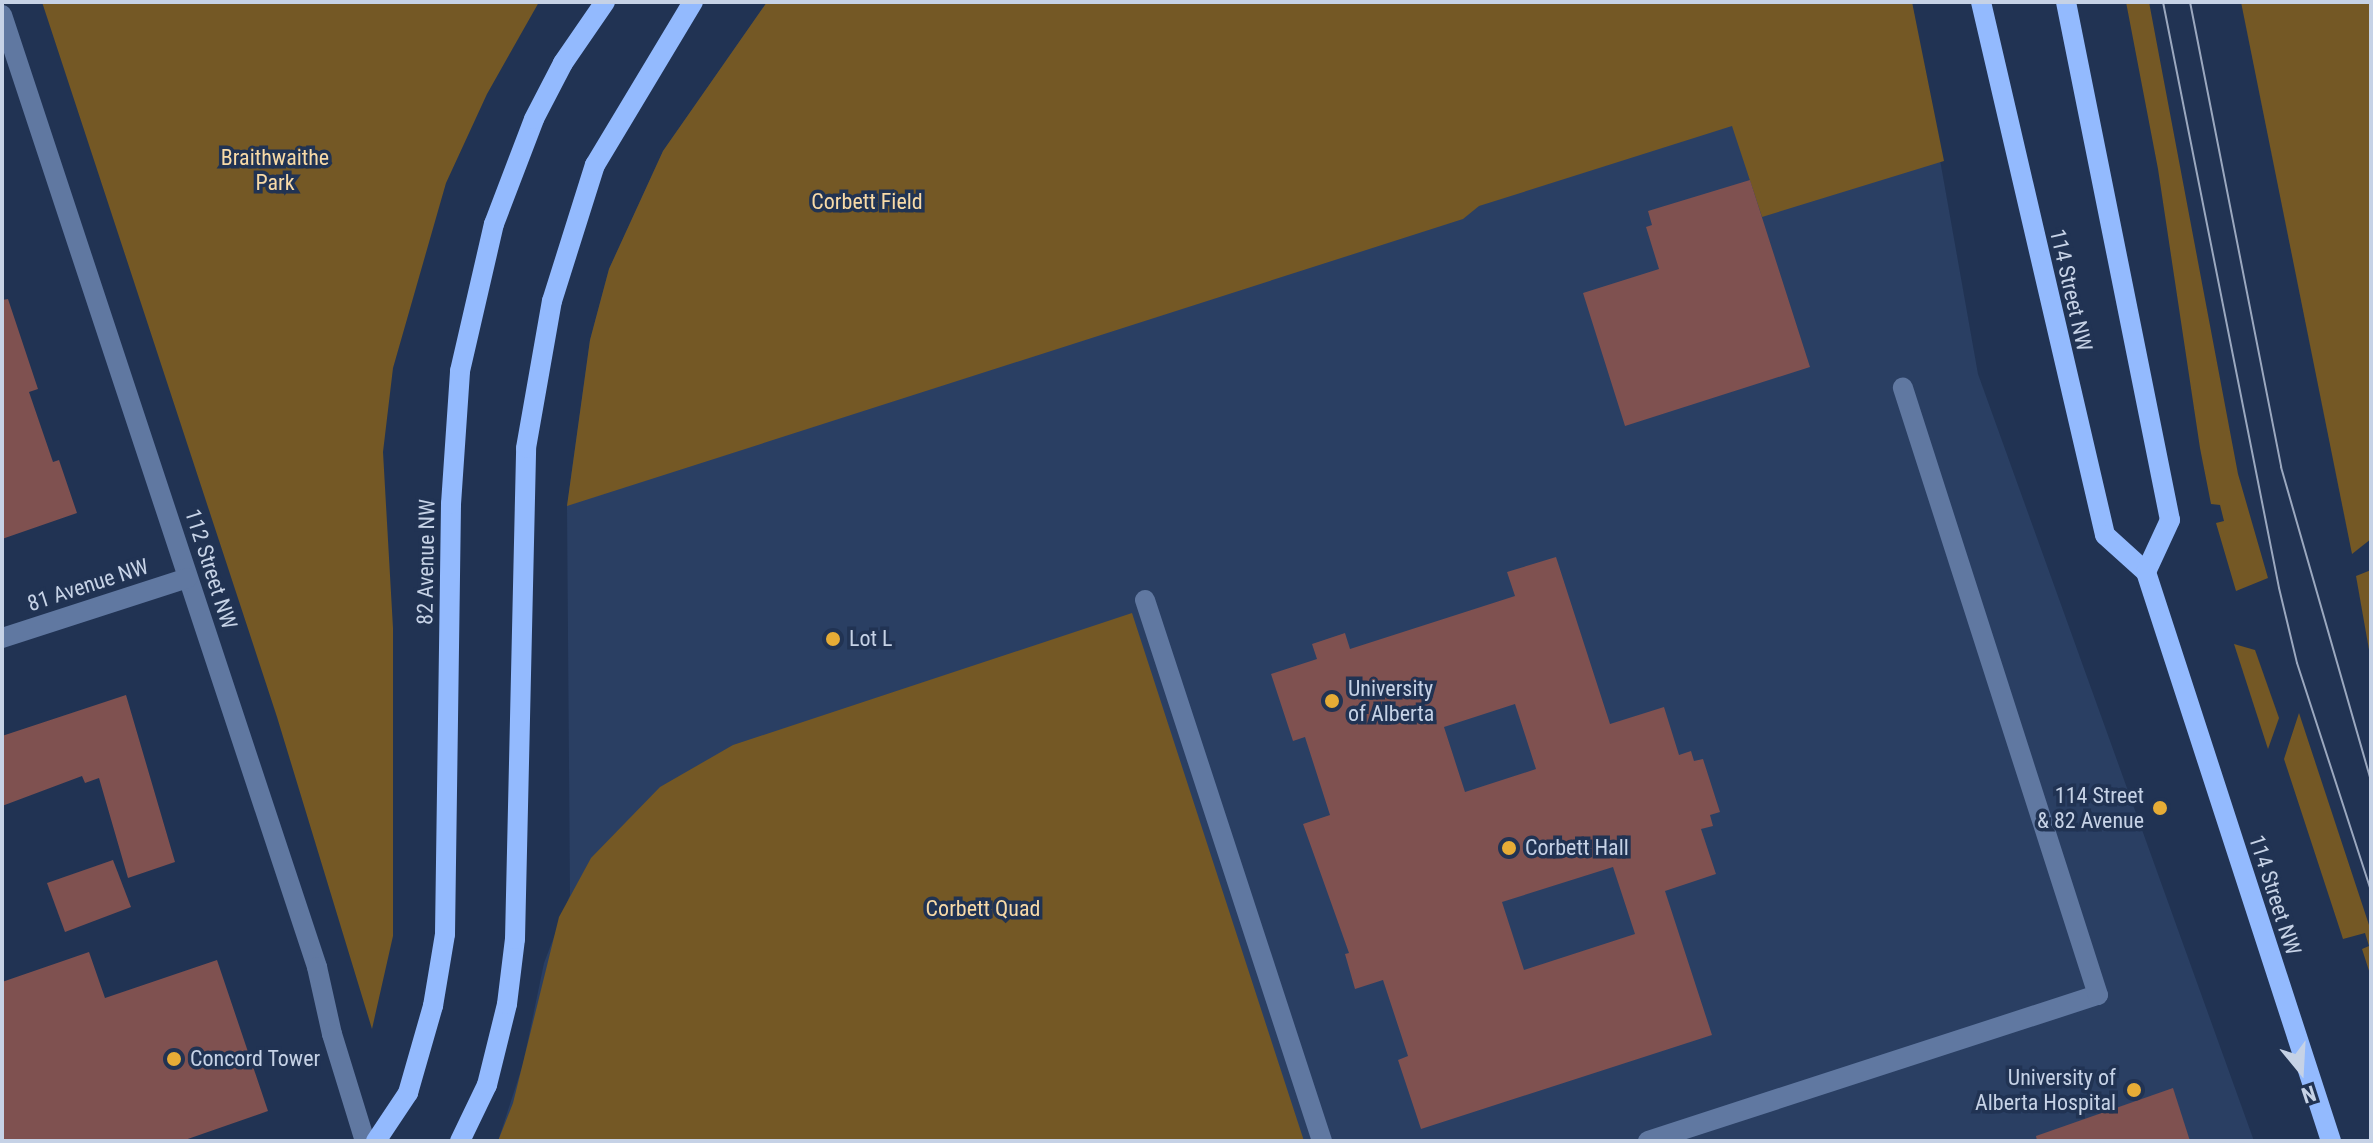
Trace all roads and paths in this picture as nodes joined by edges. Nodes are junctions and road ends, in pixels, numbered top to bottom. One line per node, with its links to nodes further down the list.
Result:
1 (605, 2): 12 (main road, 82 Avenue NW)
2 (693, 2): 13 (main road)
3 (1981, 2): 7 (main road, 114 Street NW)
4 (2066, 2): 7 (main road)
5 (2, 15): 8 (street, 112 Street NW)
6 (1903, 388): 15 (street)
7 (2146, 572): 16 (main road, 114 Street NW)
8 (188, 578): 10 (street, 81 Avenue NW); 11 (street, 112 Street NW)
9 (1145, 600): 14 (street)
10 (2, 638)
11 (365, 1141)
12 (376, 1141)
13 (460, 1141)
14 (1322, 1141)
15 (1648, 1141)
16 (2331, 1141)

